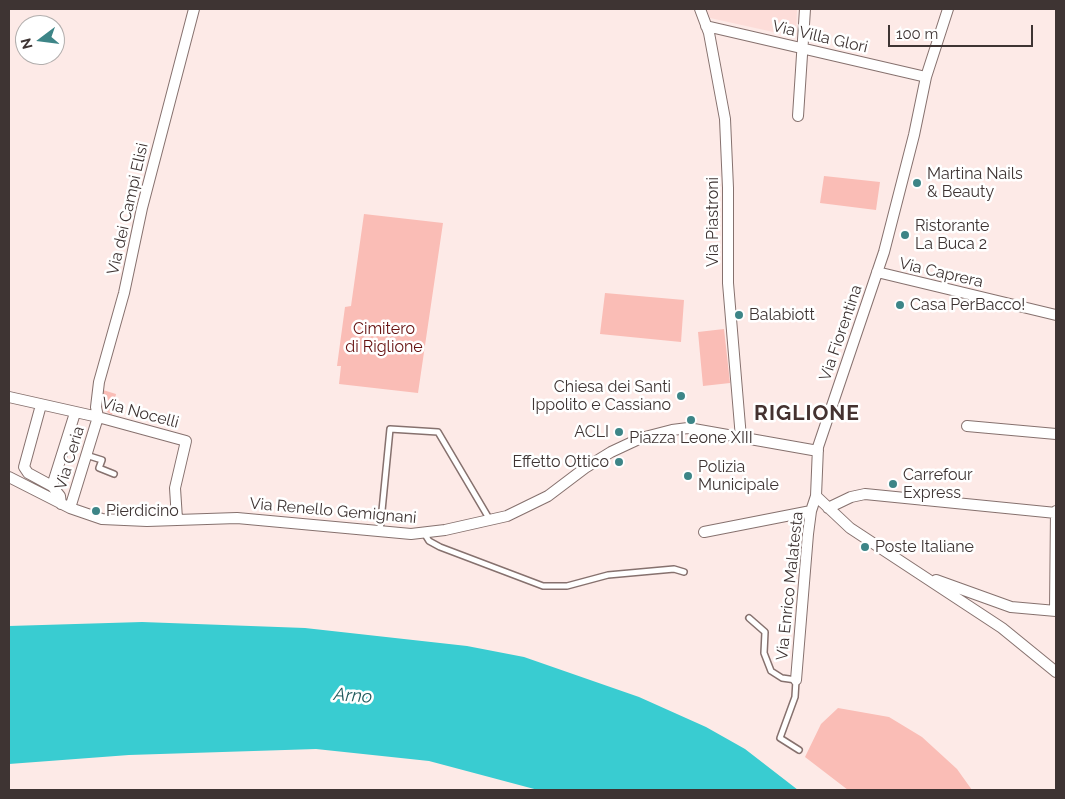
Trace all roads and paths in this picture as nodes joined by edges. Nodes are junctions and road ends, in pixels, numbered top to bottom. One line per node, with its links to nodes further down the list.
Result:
1 (194, 9): 14 (street, Via dei Campi Elisi)
2 (700, 9): 5 (street, Via Piastroni)
3 (805, 9): 6 (street)
4 (948, 9): 7 (street, Via Fiorentina)
5 (706, 26): 6 (street, Via Villa Glori); 17 (street, Via Piastroni)
6 (802, 48): 7 (street, Via Villa Glori); 8 (street)
7 (926, 77): 9 (street, Via Fiorentina)
8 (798, 116)
9 (878, 272): 10 (street, Via Caprera); 18 (street, Via Fiorentina)
10 (1056, 315)
11 (9, 397): 12 (street, Via Nocelli)
12 (40, 405): 13 (street, Via Nocelli); 22 (street)
13 (75, 413): 14 (street, Via Nocelli); 22 (street)
14 (98, 417): 19 (street, Via Ceria); 28 (street, Via Nocelli)
15 (967, 426): 16 (street)
16 (1056, 434)
17 (740, 438): 18 (street, Via Renello Gemignani); 29 (street, Via Renello Gemignani)
18 (818, 451): 23 (street, Via Fiorentina)
19 (86, 455): 20 (lane); 24 (street, Via Ceria)
20 (114, 474)
21 (9, 476): 24 (street, Via Renello Gemignani)
22 (52, 486): 24 (street)
23 (816, 496): 25 (street); 26 (street, Via Enrico Malatesta)
24 (66, 506): 28 (street, Via Renello Gemignani)
25 (828, 508): 27 (street); 34 (street)
26 (811, 511): 31 (street); 38 (street, Via Enrico Malatesta)
27 (1056, 512): 35 (street)
28 (177, 519): 30 (street, Via Renello Gemignani)
29 (490, 520): 30 (lane); 32 (street, Via Renello Gemignani)
30 (380, 532): 32 (street, Via Renello Gemignani)
31 (704, 532)
32 (424, 533): 33 (lane)
33 (684, 572)
34 (926, 577): 35 (street); 37 (street)
35 (1055, 610)
36 (749, 618): 38 (lane)
37 (1056, 672)
38 (796, 680): 39 (lane)
39 (799, 750)

